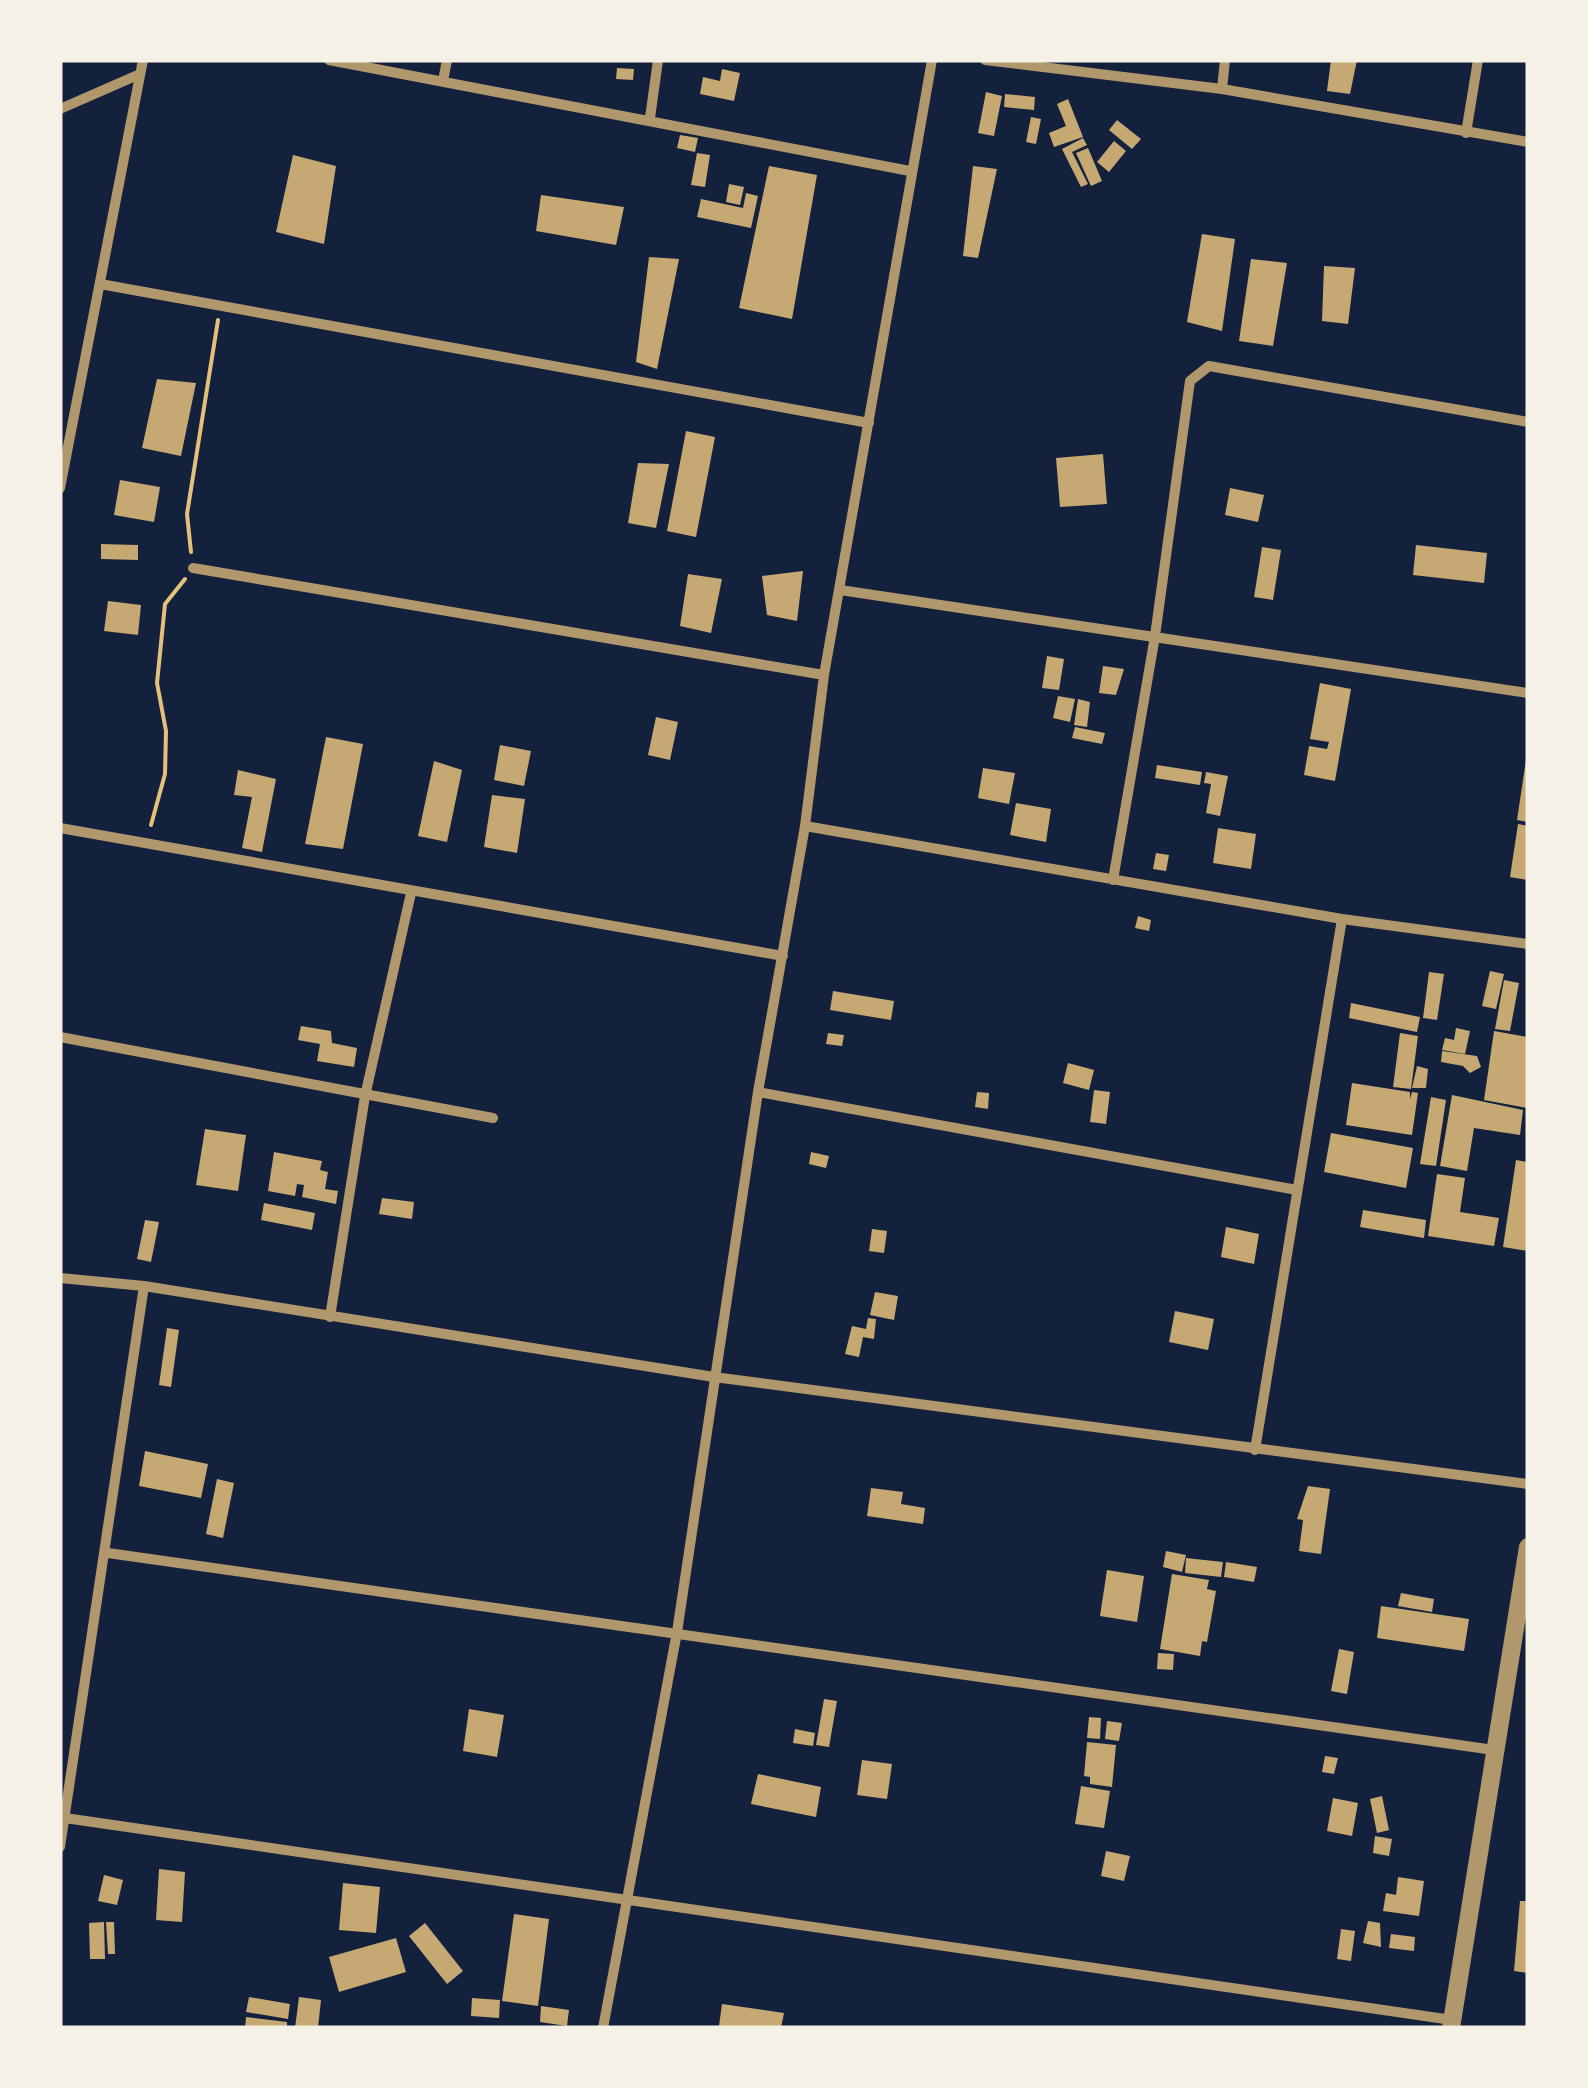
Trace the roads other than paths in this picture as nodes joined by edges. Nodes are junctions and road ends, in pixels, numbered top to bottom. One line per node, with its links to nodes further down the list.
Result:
1 (143, 60): 9 (street)
2 (329, 60): 10 (street)
3 (447, 60): 10 (street)
4 (658, 60): 13 (street)
5 (932, 60): 16 (street)
6 (985, 60): 11 (street)
7 (1226, 60): 11 (street)
8 (1478, 60): 14 (street)
9 (140, 74): 12 (street); 17 (street)
10 (444, 81): 13 (street)
11 (1222, 89): 14 (street)
12 (60, 109)
13 (650, 118): 16 (street)
14 (1466, 133): 15 (street)
15 (1528, 142)
16 (910, 171): 19 (street)
17 (100, 284): 19 (street); 20 (street)
18 (1528, 422): 23 (street)
19 (868, 424): 22 (street)
20 (60, 488)
21 (193, 568): 24 (street)
22 (840, 590): 23 (street); 24 (street)
23 (1155, 636): 25 (street); 28 (street)
24 (824, 675): 26 (street)
25 (1528, 693)
26 (806, 826): 28 (street); 32 (street)
27 (60, 828): 29 (street)
28 (1113, 880): 30 (street)
29 (411, 893): 32 (street); 35 (street)
30 (1342, 919): 31 (street); 37 (street)
31 (1528, 944)
32 (783, 956): 34 (street)
33 (60, 1037): 35 (street)
34 (758, 1092): 37 (street); 41 (street)
35 (365, 1096): 36 (street); 40 (street)
36 (492, 1118)
37 (1297, 1190): 42 (street)
38 (60, 1278): 39 (street)
39 (144, 1286): 40 (street); 45 (street)
40 (330, 1317): 41 (street)
41 (714, 1377): 42 (street); 46 (street)
42 (1254, 1450): 43 (street)
43 (1528, 1484)
44 (1528, 1548): 47 (street)
45 (108, 1553): 46 (street); 48 (street)
46 (677, 1632): 47 (street); 50 (street)
47 (1494, 1750): 51 (street)
48 (65, 1818): 49 (street); 50 (street)
49 (60, 1848)
50 (628, 1898): 51 (street); 52 (street)
51 (1451, 2024)
52 (603, 2028)

